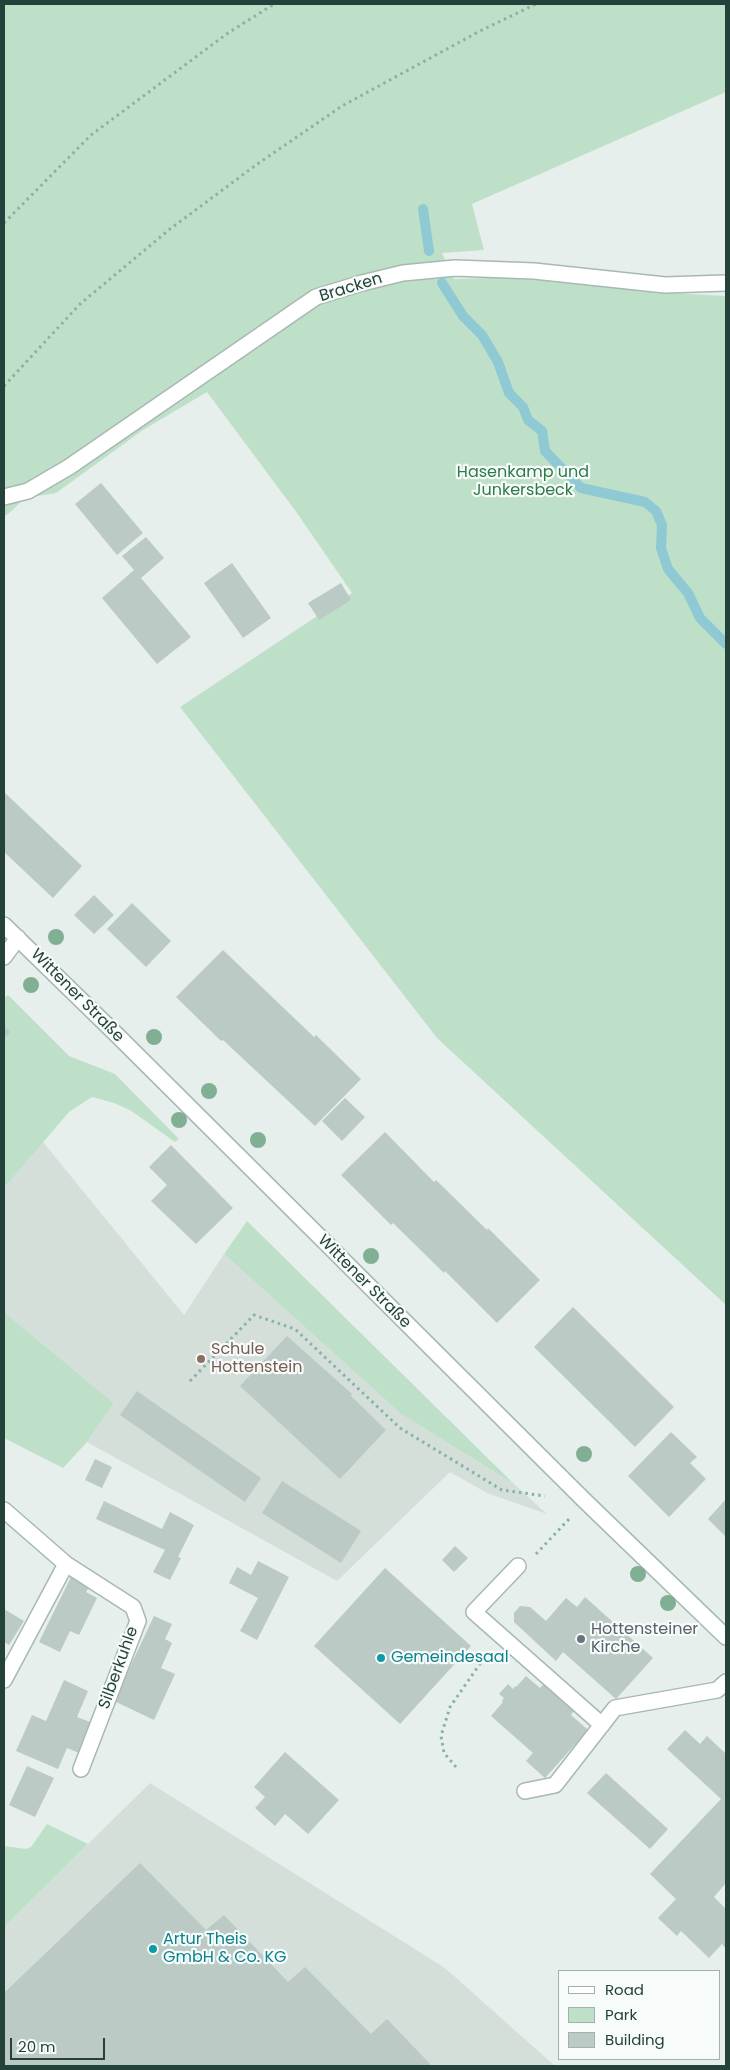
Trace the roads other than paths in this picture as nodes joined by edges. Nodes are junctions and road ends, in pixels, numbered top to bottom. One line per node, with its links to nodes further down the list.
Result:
1 (726, 283): 2 (street, Bracken)
2 (4, 497)
3 (4, 925): 4 (street, Wittener Straße)
4 (18, 938): 5 (street); 9 (street, Wittener Straße)
5 (4, 957)
6 (4, 1510): 7 (street, Silberkuhle)
7 (66, 1564): 10 (street); 13 (street, Silberkuhle)
8 (518, 1566): 12 (street)
9 (726, 1637)
10 (4, 1680)
11 (726, 1682): 12 (street)
12 (602, 1725): 14 (street)
13 (82, 1769)
14 (525, 1792)

